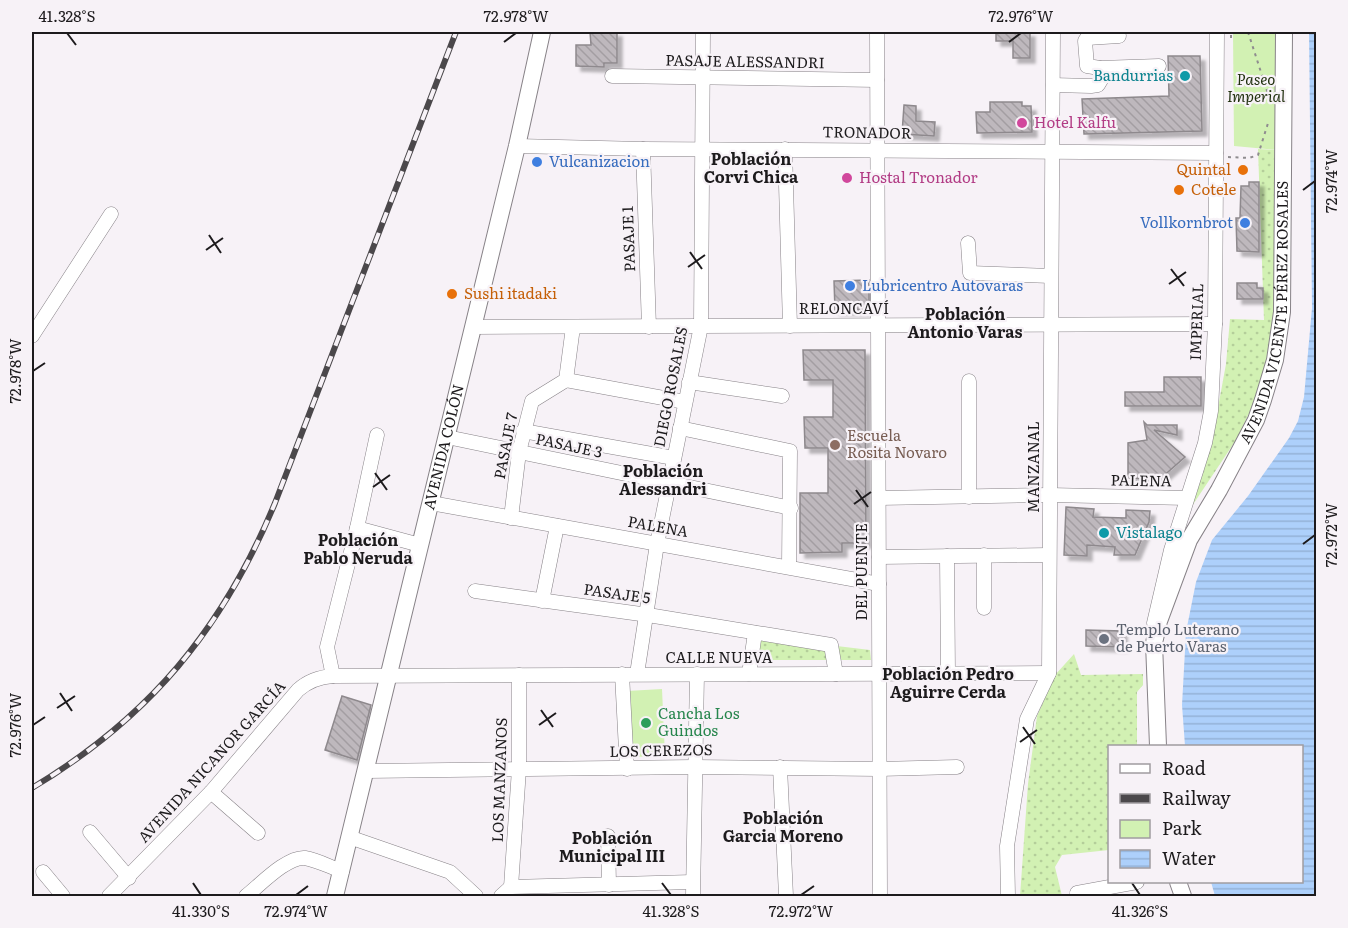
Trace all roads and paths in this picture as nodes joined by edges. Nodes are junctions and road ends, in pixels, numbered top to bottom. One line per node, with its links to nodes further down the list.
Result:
1 (542, 32): 17 (main road, AVENIDA COLÓN)
2 (703, 32): 12 (street, DIEGO ROSALES)
3 (877, 32): 13 (street, DEL PUENTE)
4 (1053, 32): 14 (street, MANZANAL)
5 (1217, 32): 23 (street, IMPERIAL)
6 (1248, 32): 15 (path)
7 (1284, 32): 64 (main road, AVENIDA VICENTE PÉREZ ROSALES)
8 (1119, 36): 10 (street)
9 (1159, 66): 10 (street)
10 (1100, 68): 14 (street)
11 (612, 76): 12 (street, PASAJE ALESSANDRI)
12 (702, 77): 13 (street, PASAJE ALESSANDRI); 18 (street, DIEGO ROSALES)
13 (877, 80): 21 (street, DEL PUENTE)
14 (1053, 86): 22 (street, MANZANAL)
15 (1269, 97)
16 (1269, 118): 23 (path)
17 (517, 146): 19 (street, TRONADOR); 32 (main road, AVENIDA COLÓN)
18 (702, 148): 19 (street, TRONADOR); 20 (street, TRONADOR); 29 (street, DIEGO ROSALES)
19 (643, 149): 34 (street, PASAJE 1)
20 (785, 149): 21 (street, TRONADOR); 30 (street)
21 (878, 150): 22 (street, TRONADOR); 31 (street, DEL PUENTE)
22 (1052, 152): 23 (street, TRONADOR); 26 (street, MANZANAL)
23 (1222, 155): 27 (street, IMPERIAL)
24 (111, 214): 35 (street)
25 (968, 243): 26 (street)
26 (1052, 276): 28 (street, MANZANAL)
27 (1215, 324): 28 (street, RELONCAVÍ); 51 (street, IMPERIAL)
28 (1051, 325): 31 (street, RELONCAVÍ); 48 (street, MANZANAL)
29 (701, 326): 30 (street, RELONCAVÍ); 34 (street, RELONCAVÍ); 38 (street, DIEGO ROSALES)
30 (790, 326): 31 (street, RELONCAVÍ)
31 (878, 326): 50 (street, DEL PUENTE)
32 (473, 327): 33 (street, RELONCAVÍ); 44 (main road, AVENIDA COLÓN)
33 (573, 327): 34 (street, RELONCAVÍ); 36 (street)
34 (649, 327)
35 (32, 336)
36 (566, 380): 40 (street); 42 (street, PASAJE 7)
37 (969, 381): 49 (street)
38 (688, 382): 39 (street); 40 (street, DIEGO ROSALES)
39 (782, 396)
40 (685, 402): 41 (street, DIEGO ROSALES)
41 (680, 428): 46 (street, DIEGO ROSALES); 53 (street)
42 (524, 431): 45 (street, PASAJE 7); 46 (street)
43 (377, 435): 56 (street)
44 (447, 437): 45 (street, PASAJE 3); 52 (main road, AVENIDA COLÓN)
45 (519, 452): 47 (street, PASAJE 3); 54 (street, PASAJE 7)
46 (674, 458): 47 (street, DIEGO ROSALES)
47 (669, 483): 53 (street, PASAJE 3); 57 (street, DIEGO ROSALES)
48 (1050, 495): 49 (street, PALENA); 51 (street, PALENA); 60 (street, MANZANAL)
49 (969, 497): 50 (street, PALENA)
50 (879, 498): 62 (street, DEL PUENTE)
51 (1187, 498): 69 (street, IMPERIAL)
52 (430, 503): 54 (street, PALENA); 58 (main road, AVENIDA COLÓN)
53 (791, 508): 63 (street)
54 (511, 518): 55 (street, PALENA)
55 (557, 526): 57 (street, PALENA); 67 (street)
56 (357, 528): 58 (street); 83 (street)
57 (657, 544): 63 (street, PALENA); 70 (street, DIEGO ROSALES)
58 (420, 545): 81 (main road, AVENIDA COLÓN)
59 (984, 555): 60 (street); 61 (street); 68 (street)
60 (1049, 555): 73 (street, MANZANAL)
61 (947, 556): 62 (street); 80 (street)
62 (879, 557): 65 (street, DEL PUENTE)
63 (789, 567): 65 (street, PALENA)
64 (1175, 576): 69 (main road, AVENIDA VICENTE PÉREZ ROSALES); 72 (main road, AVENIDA VICENTE PÉREZ ROSALES)
65 (879, 584): 79 (street, DEL PUENTE)
66 (475, 591): 67 (street, PASAJE 5)
67 (542, 601): 70 (street, PASAJE 5)
68 (984, 608)
69 (1158, 613): 72 (main road, AVENIDA VICENTE PÉREZ ROSALES)
70 (648, 615): 71 (street, PASAJE 5); 75 (street, DIEGO ROSALES)
71 (755, 633): 77 (street); 78 (street, PASAJE 5)
72 (1156, 645): 84 (main road, AVENIDA VICENTE PÉREZ ROSALES)
73 (1049, 673): 80 (street, CALLE NUEVA); 113 (street, MANZANAL)
74 (622, 674): 75 (street, CALLE NUEVA); 82 (street, CALLE NUEVA); 89 (street)
75 (637, 674): 76 (street, CALLE NUEVA)
76 (697, 674): 77 (street, CALLE NUEVA); 85 (street)
77 (749, 674): 78 (street, CALLE NUEVA)
78 (836, 674): 79 (street, CALLE NUEVA)
79 (879, 674): 80 (street, CALLE NUEVA); 90 (street, DEL PUENTE)
80 (948, 674)
81 (389, 675): 82 (street, CALLE NUEVA); 83 (street, AVENIDA NICANOR GARCÍA); 91 (main road, AVENIDA COLÓN)
82 (519, 675): 88 (street, LOS MANZANOS)
83 (333, 676): 92 (street, AVENIDA NICANOR GARCÍA)
84 (1158, 745)
85 (694, 767): 86 (street, LOS CEREZOS); 89 (street, LOS CEREZOS); 100 (street)
86 (780, 767): 90 (street, LOS CEREZOS); 111 (street)
87 (957, 767): 90 (street, LOS CEREZOS)
88 (519, 769): 89 (street, LOS CEREZOS); 91 (street, LOS CEREZOS); 103 (street, LOS MANZANOS)
89 (627, 769)
90 (879, 769): 112 (street, DEL PUENTE)
91 (366, 771): 96 (main road, AVENIDA COLÓN)
92 (211, 792): 94 (street); 99 (street, AVENIDA NICANOR GARCÍA)
93 (90, 832): 99 (street)
94 (258, 833)
95 (608, 836): 102 (street)
96 (349, 837): 97 (main road, AVENIDA COLÓN); 109 (street)
97 (342, 871): 107 (street); 108 (main road, AVENIDA COLÓN)
98 (43, 872): 106 (street)
99 (129, 878): 105 (street, AVENIDA NICANOR GARCÍA)
100 (692, 882): 102 (street); 110 (street)
101 (1131, 883): 104 (street)
102 (609, 885): 103 (street)
103 (506, 892)
104 (1077, 892)
105 (111, 896)
106 (63, 897)
107 (246, 897)
108 (335, 897)
109 (476, 897)
110 (693, 897)
111 (786, 897)
112 (880, 897)
113 (1008, 897)

